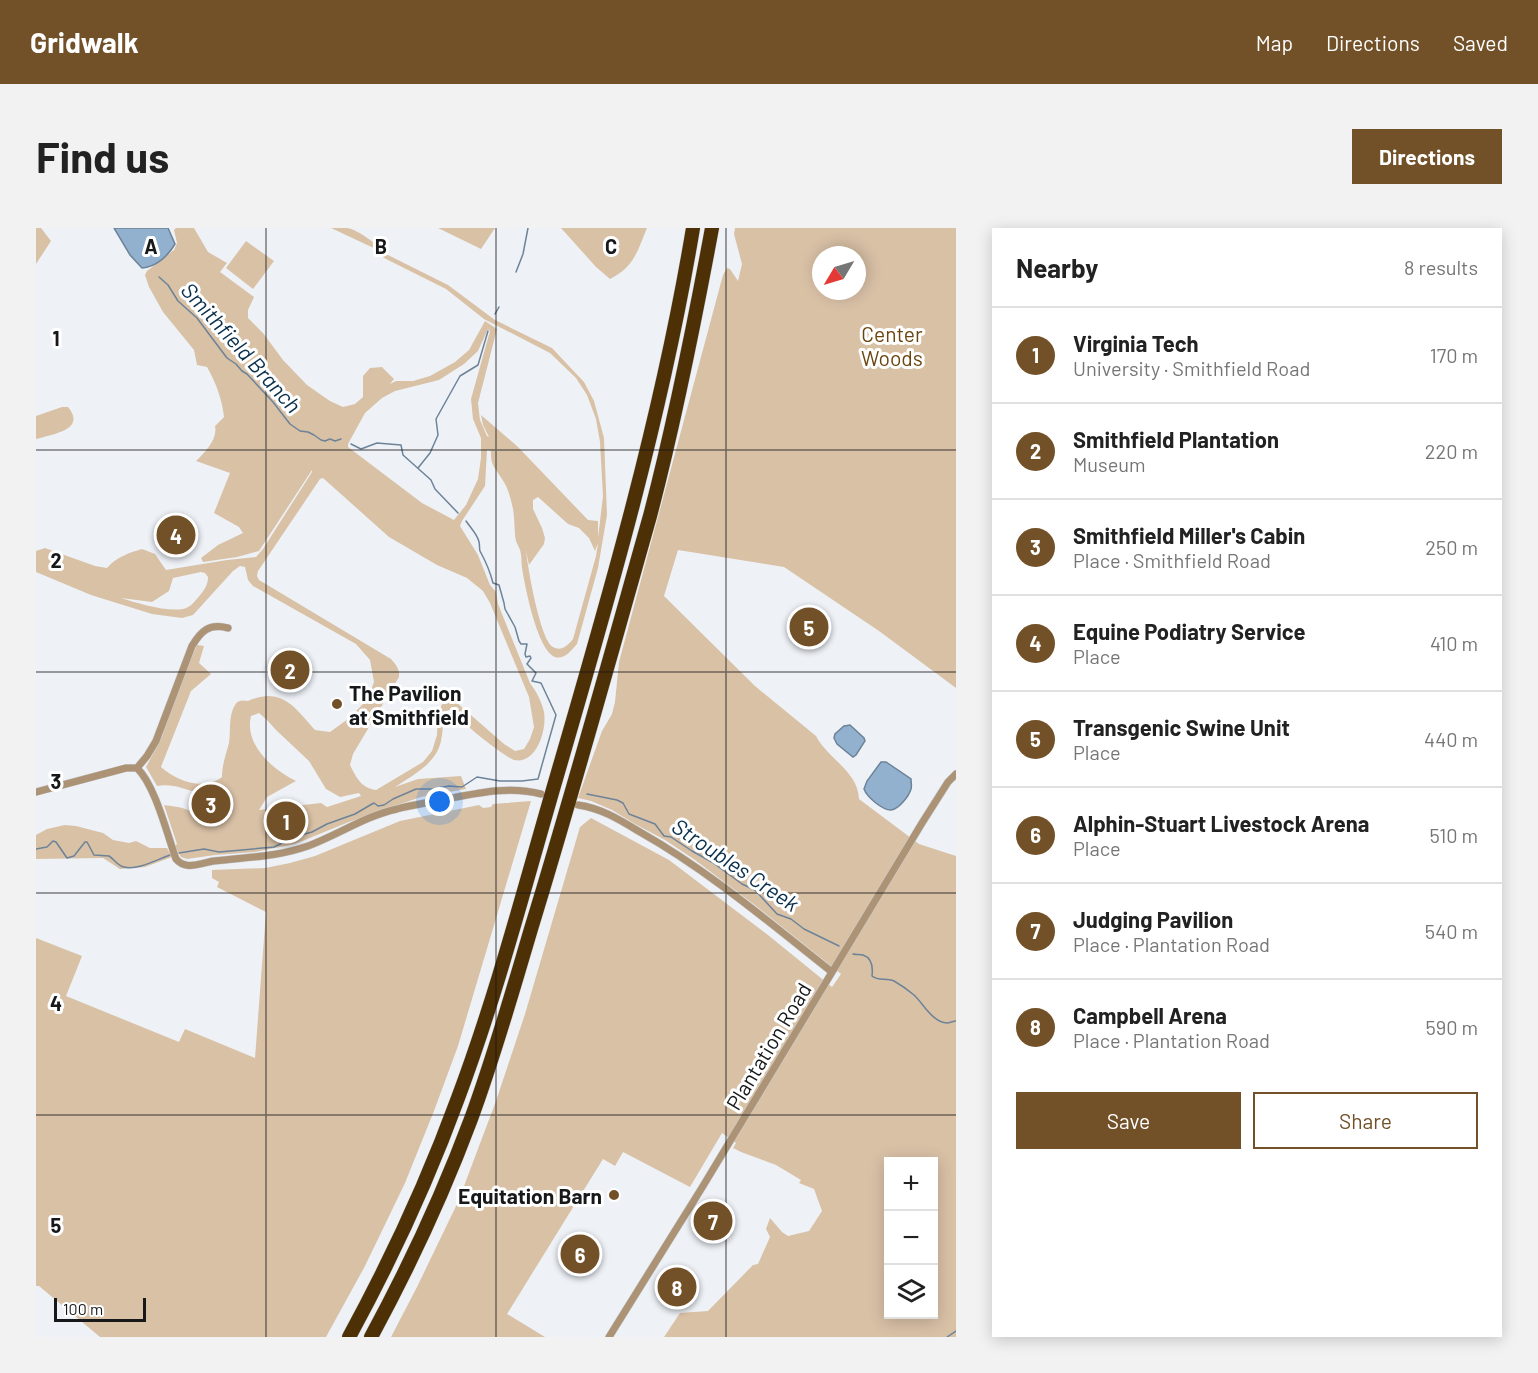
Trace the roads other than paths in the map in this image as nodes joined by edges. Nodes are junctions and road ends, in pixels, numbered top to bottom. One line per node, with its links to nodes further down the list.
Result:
1 (693, 228): 10 (highway)
2 (712, 228): 11 (highway)
3 (228, 628): 4 (street)
4 (137, 768): 6 (street); 7 (street)
5 (956, 774): 9 (street, Plantation Road)
6 (36, 792)
7 (541, 794)
8 (578, 805): 9 (street)
9 (832, 972): 12 (street, Plantation Road)
10 (349, 1337)
11 (371, 1337)
12 (609, 1337)

